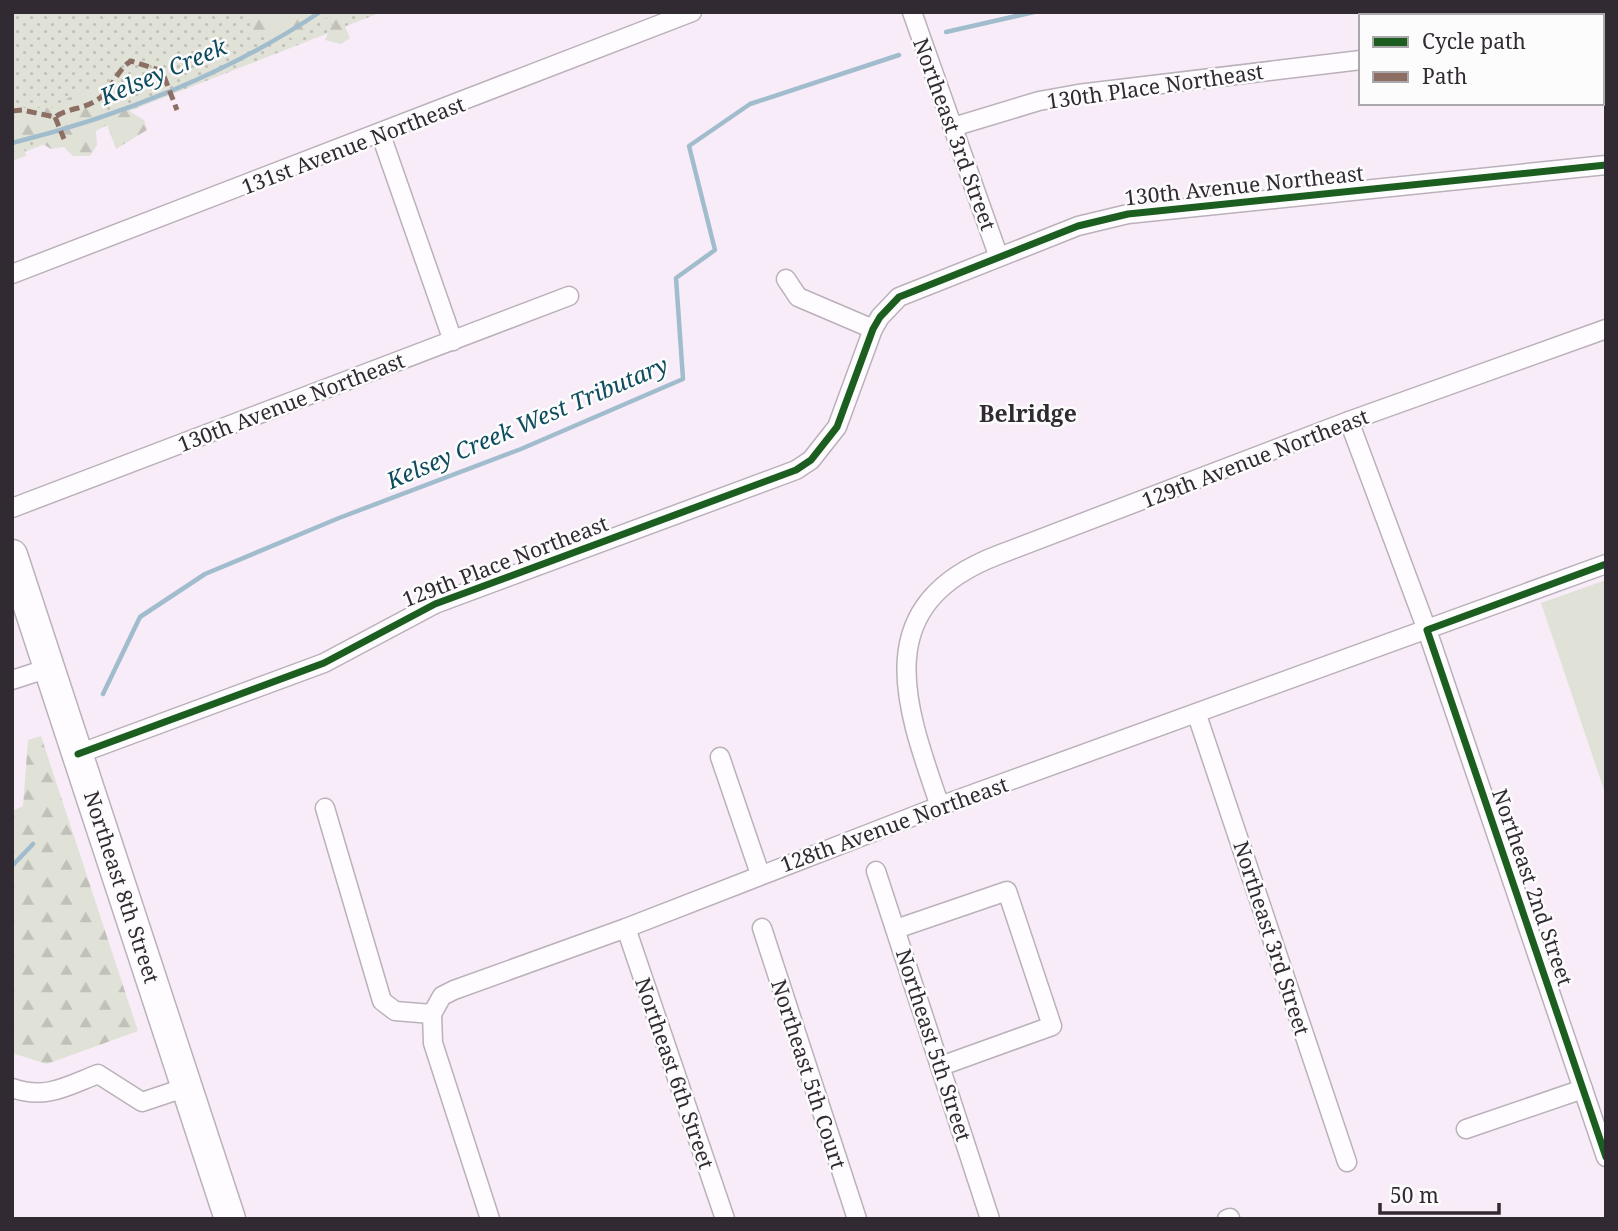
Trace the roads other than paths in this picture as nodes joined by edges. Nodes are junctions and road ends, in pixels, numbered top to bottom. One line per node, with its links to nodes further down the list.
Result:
1 (692, 12): 5 (street, 131st Avenue Northeast)
2 (912, 12): 4 (street, Northeast 3rd Street)
3 (1359, 60): 4 (street, 130th Place Northeast)
4 (953, 127): 7 (street, Northeast 3rd Street)
5 (381, 135): 8 (street, 131st Avenue Northeast); 13 (street)
6 (1606, 165): 7 (street, 130th Avenue Northeast)
7 (998, 255): 11 (street, 130th Avenue Northeast)
8 (12, 274)
9 (786, 279): 11 (street)
10 (569, 296): 13 (street, 130th Avenue Northeast)
11 (873, 329): 22 (street, 129th Place Northeast)
12 (1606, 329): 14 (street, 129th Avenue Northeast)
13 (453, 341): 15 (street, 130th Avenue Northeast)
14 (1349, 421): 18 (street, Northeast 2nd Street); 24 (street, 129th Avenue Northeast)
15 (12, 508)
16 (12, 555): 19 (main road, Northeast 8th Street)
17 (1606, 564): 18 (street, 128th Avenue Northeast)
18 (1427, 630): 21 (street, 128th Avenue Northeast); 35 (street, Northeast 2nd Street)
19 (49, 668): 20 (street); 22 (main road, Northeast 8th Street)
20 (12, 680)
21 (1197, 715): 24 (street, 128th Avenue Northeast); 38 (street, Northeast 3rd Street)
22 (78, 754): 33 (main road, Northeast 8th Street)
23 (720, 757): 27 (street)
24 (940, 806): 27 (street, 128th Avenue Northeast)
25 (325, 808): 31 (street)
26 (876, 872): 30 (street, Northeast 5th Street)
27 (760, 874): 28 (street, 128th Avenue Northeast)
28 (626, 928): 31 (street, 128th Avenue Northeast); 41 (street, Northeast 6th Street)
29 (762, 928): 42 (street, Northeast 5th Court)
30 (896, 929): 32 (street, Northeast 5th Street); 32 (street)
31 (432, 1014): 40 (street)
32 (941, 1066): 43 (street, Northeast 5th Street)
33 (187, 1087): 34 (street); 39 (main road, Northeast 8th Street)
34 (12, 1088)
35 (1583, 1089): 36 (street); 37 (street, Northeast 2nd Street)
36 (1466, 1129)
37 (1606, 1157)
38 (1347, 1162)
39 (230, 1219)
40 (490, 1219)
41 (725, 1219)
42 (857, 1219)
43 (990, 1219)

